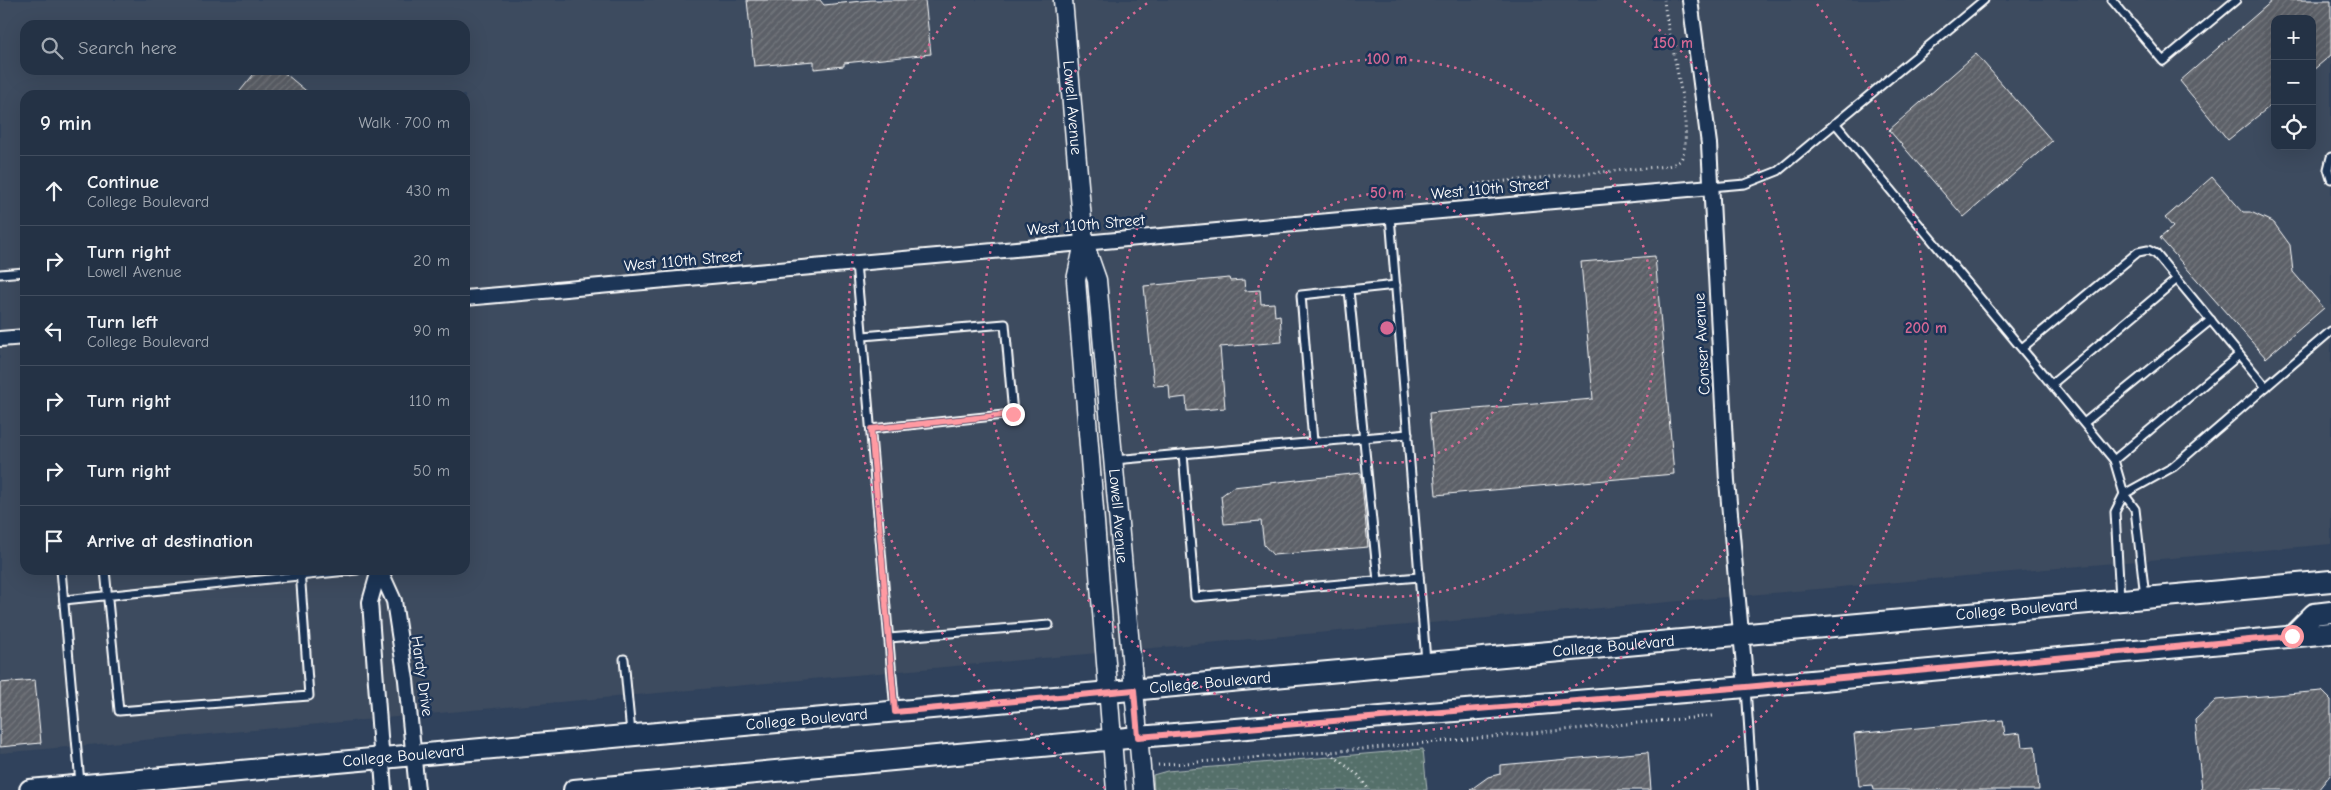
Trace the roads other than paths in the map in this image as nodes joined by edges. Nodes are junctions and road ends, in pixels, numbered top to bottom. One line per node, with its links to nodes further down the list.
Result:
1 (1063, 0): 11 (street, Lowell Avenue)
2 (1690, 0): 9 (street, Conser Avenue)
3 (1984, 0): 6 (lane)
4 (2112, 0): 5 (lane)
5 (2236, 0)
6 (1835, 124): 9 (lane); 24 (lane)
7 (2331, 157): 8 (lane)
8 (2331, 180)
9 (1711, 186): 10 (street, West 110th Street); 53 (street, Conser Avenue)
10 (1390, 216): 11 (street, West 110th Street); 16 (lane)
11 (1084, 243): 12 (street, West 110th Street); 34 (street, Lowell Avenue); 60 (street, Lowell Avenue)
12 (856, 263): 18 (street, West 110th Street); 21 (lane)
13 (20, 272): 14 (lane)
14 (0, 274)
15 (2177, 279): 19 (lane); 24 (lane); 26 (lane)
16 (1396, 285): 17 (lane); 30 (lane)
17 (1349, 290): 31 (lane); 32 (lane)
18 (470, 298)
19 (2211, 320): 25 (lane); 28 (lane)
20 (2331, 331): 27 (lane)
21 (863, 336): 29 (lane); 29 (lane)
22 (20, 337): 23 (street)
23 (0, 339)
24 (2022, 348): 26 (lane)
25 (2239, 354): 27 (lane); 35 (lane)
26 (2052, 384): 28 (lane)
27 (2266, 387): 36 (lane)
28 (2084, 423): 35 (lane)
29 (871, 429): 55 (lane)
30 (1408, 434): 31 (lane); 43 (lane)
31 (1362, 438): 32 (lane); 45 (lane)
32 (1313, 442): 33 (lane)
33 (1183, 454): 34 (lane); 45 (lane)
34 (1113, 460): 59 (street, Lowell Avenue)
35 (2114, 460): 36 (lane)
36 (2124, 494): 47 (lane); 49 (lane)
37 (62, 575): 48 (lane)
38 (106, 575): 46 (lane)
39 (283, 575): 46 (lane)
40 (300, 575): 46 (lane)
41 (378, 575): 66 (street, Hardy Drive)
42 (382, 575): 65 (street, Hardy Drive)
43 (1419, 578): 45 (lane); 57 (lane)
44 (2331, 580): 47 (main road, College Boulevard)
45 (1378, 581)
46 (108, 596): 48 (lane)
47 (2145, 598): 49 (main road, College Boulevard)
48 (64, 600): 67 (lane)
49 (2120, 600): 53 (main road, College Boulevard)
50 (2331, 612): 54 (main road)
51 (1049, 626): 55 (lane)
52 (2331, 633): 54 (main road)
53 (1742, 636): 57 (main road, College Boulevard); 58 (street, Conser Avenue)
54 (2292, 636): 58 (main road)
55 (889, 638): 61 (lane)
56 (624, 659): 62 (lane)
57 (1426, 664): 59 (main road, College Boulevard)
58 (1746, 687): 63 (main road); 74 (lane)
59 (1134, 690): 60 (main road, College Boulevard); 63 (street, Lowell Avenue)
60 (1109, 692): 61 (main road, College Boulevard); 64 (street, Lowell Avenue)
61 (895, 712): 62 (main road, College Boulevard)
62 (631, 736): 65 (main road, College Boulevard)
63 (1138, 737): 64 (main road); 73 (street, Lowell Avenue)
64 (1112, 740): 71 (main road); 72 (street, Lowell Avenue)
65 (414, 756): 66 (main road, College Boulevard); 70 (street, Hardy Drive)
66 (382, 759): 67 (main road, College Boulevard); 69 (street, Hardy Drive)
67 (80, 786): 68 (main road, College Boulevard)
68 (30, 790)
69 (384, 790)
70 (417, 790)
71 (574, 790)
72 (1116, 790)
73 (1143, 790)
74 (1753, 790)

